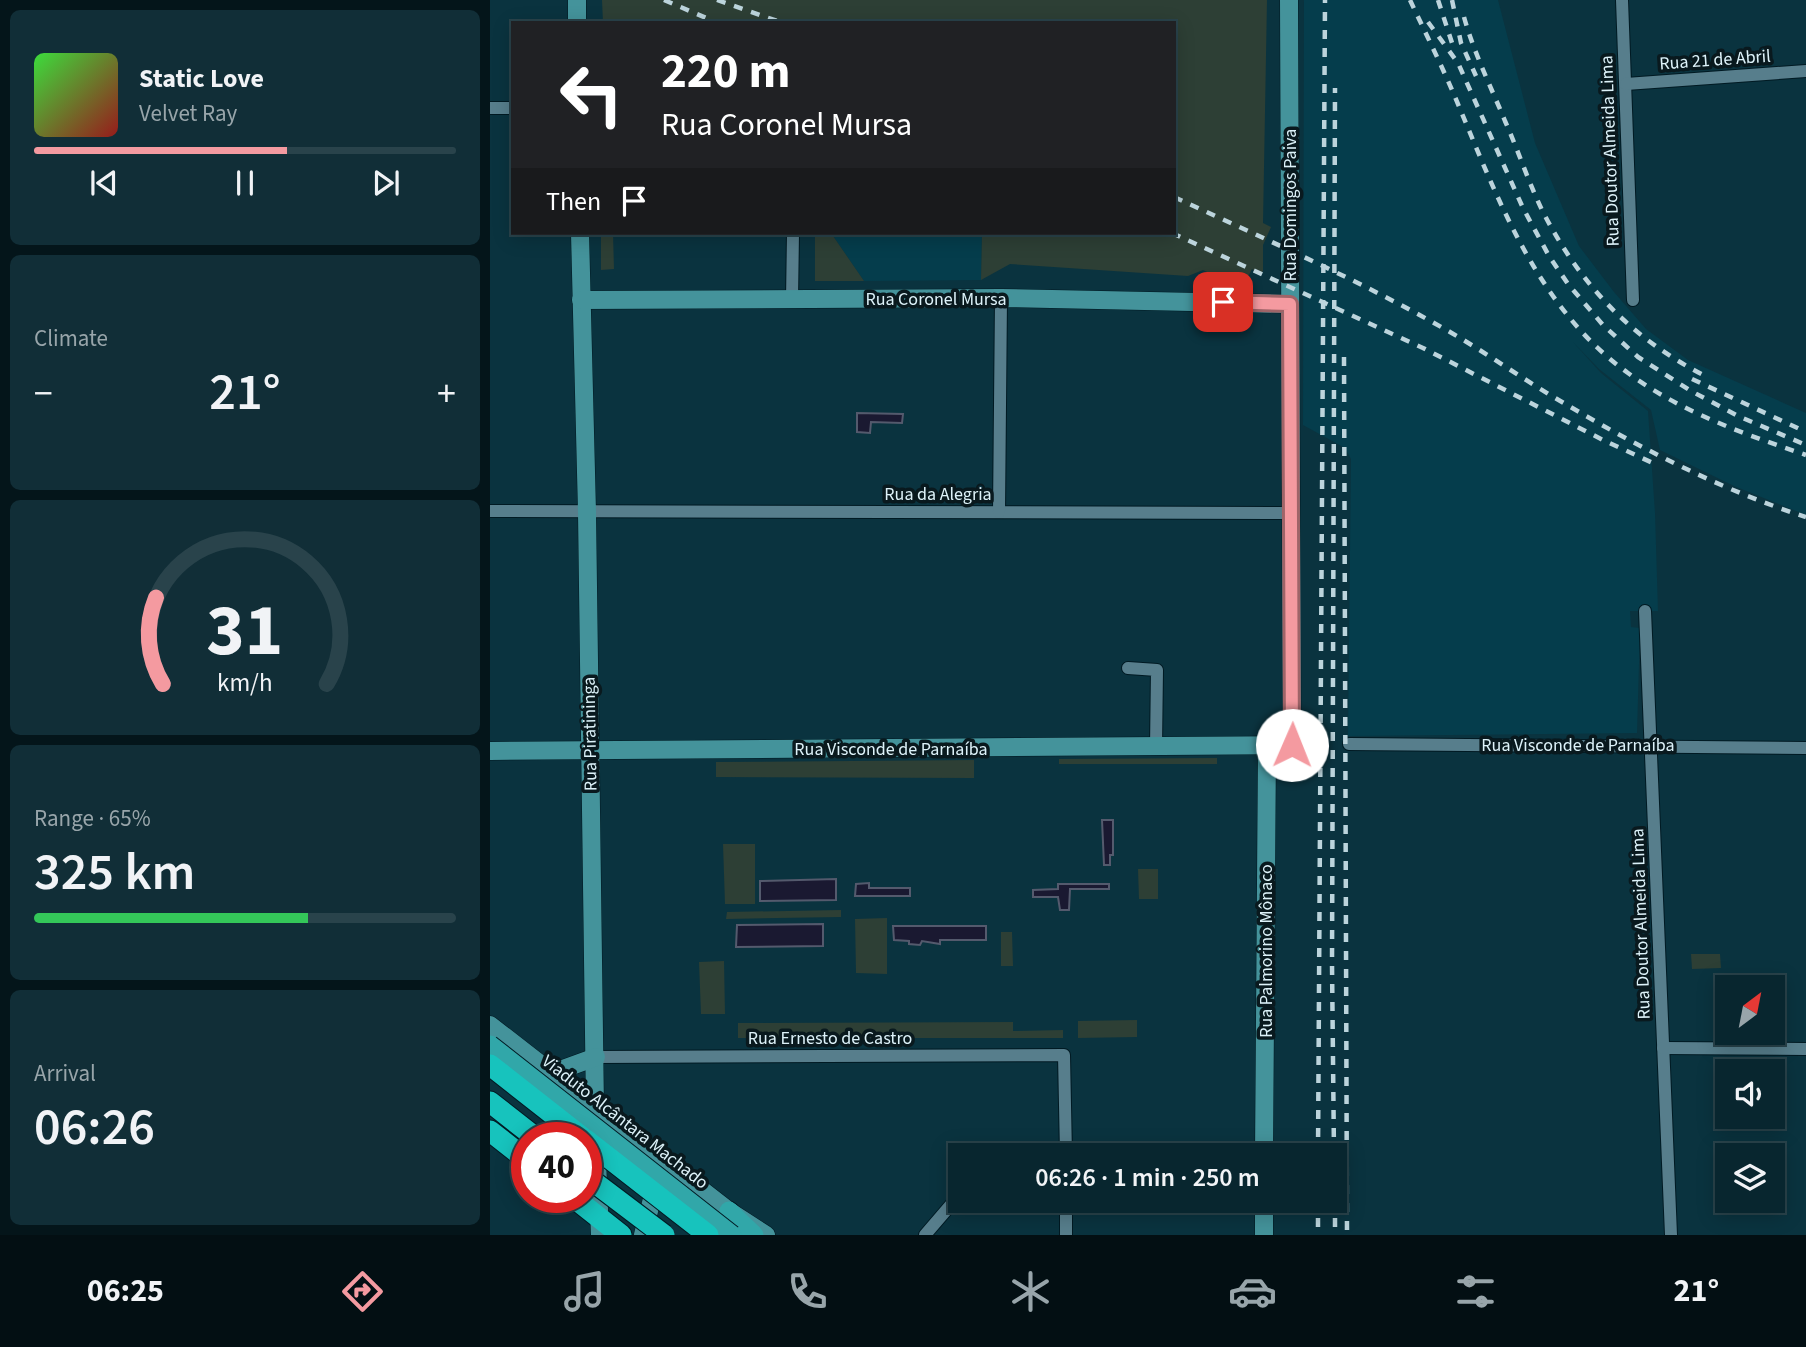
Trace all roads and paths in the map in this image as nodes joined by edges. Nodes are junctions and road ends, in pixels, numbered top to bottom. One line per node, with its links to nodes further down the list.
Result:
1 (577, 0): 4 (street)
2 (1289, 0): 15 (street, Rua Domingos Paiva)
3 (1622, 0): 6 (street, Rua Doutor Almeida Lima)
4 (577, 21)
5 (1806, 71): 6 (street, Rua 21 de Abril)
6 (1626, 84): 14 (street, Rua Doutor Almeida Lima)
7 (490, 108): 8 (street)
8 (511, 108)
9 (580, 235): 12 (street, Rua Piratininga)
10 (793, 235): 13 (street)
11 (1001, 299): 13 (street, Rua Coronel Mursa); 15 (street, Rua Coronel Mursa); 18 (street)
12 (581, 300): 13 (street, Rua Coronel Mursa); 17 (street, Rua Piratininga)
13 (792, 300)
14 (1633, 300)
15 (1290, 304): 19 (street, Rua Domingos Paiva)
16 (490, 510): 17 (street, Rua da Alegria)
17 (587, 512): 18 (street, Rua da Alegria); 28 (street, Rua Piratininga)
18 (999, 512): 19 (street, Rua da Alegria)
19 (1290, 513): 23 (street, Rua Domingos Paiva)
20 (1645, 611): 24 (street, Rua Doutor Almeida Lima)
21 (1128, 668): 25 (street)
22 (1349, 744): 24 (street, Rua Visconde de Parnaíba)
23 (1292, 745): 26 (street, Rua Visconde de Parnaíba)
24 (1651, 746): 27 (street, Rua Visconde de Parnaíba); 32 (street, Rua Doutor Almeida Lima)
25 (1156, 747): 26 (street, Rua Visconde de Parnaíba); 28 (street, Rua Visconde de Parnaíba)
26 (1267, 747): 45 (street, Rua Palmorino Mônaco)
27 (1806, 748)
28 (590, 750): 29 (street, Rua Visconde de Parnaíba); 34 (street, Rua Piratininga)
29 (490, 751)
30 (490, 1025): 36 (street)
31 (490, 1045): 60 (main road, Viaduto Alcântara Machado, bridge)
32 (1663, 1048): 33 (street); 66 (street, Rua Doutor Almeida Lima)
33 (1806, 1049)
34 (596, 1057): 36 (street); 39 (street, Rua Piratininga); 44 (street, Rua Ernesto de Castro)
35 (490, 1065): 41 (highway, bridge)
36 (546, 1069): 37 (street)
37 (565, 1083): 39 (street); 42 (street)
38 (490, 1102): 40 (highway)
39 (595, 1108): 48 (street); 55 (street, Rua Piratininga)
40 (516, 1122)
41 (563, 1122)
42 (569, 1122)
43 (490, 1131): 46 (highway)
44 (1065, 1143)
45 (1264, 1143)
46 (511, 1147)
47 (602, 1152): 59 (highway, bridge)
48 (669, 1165): 51 (street); 57 (street)
49 (602, 1188): 58 (highway, bridge)
50 (948, 1208): 63 (street)
51 (729, 1211): 61 (main road); 62 (street)
52 (588, 1213): 55 (highway)
53 (1066, 1213): 64 (street)
54 (1264, 1213): 65 (street)
55 (600, 1226): 56 (highway)
56 (621, 1235)
57 (643, 1235)
58 (664, 1235)
59 (708, 1235)
60 (732, 1235)
61 (754, 1235)
62 (765, 1235)
63 (925, 1235)
64 (1066, 1235)
65 (1264, 1235)
66 (1671, 1235)

